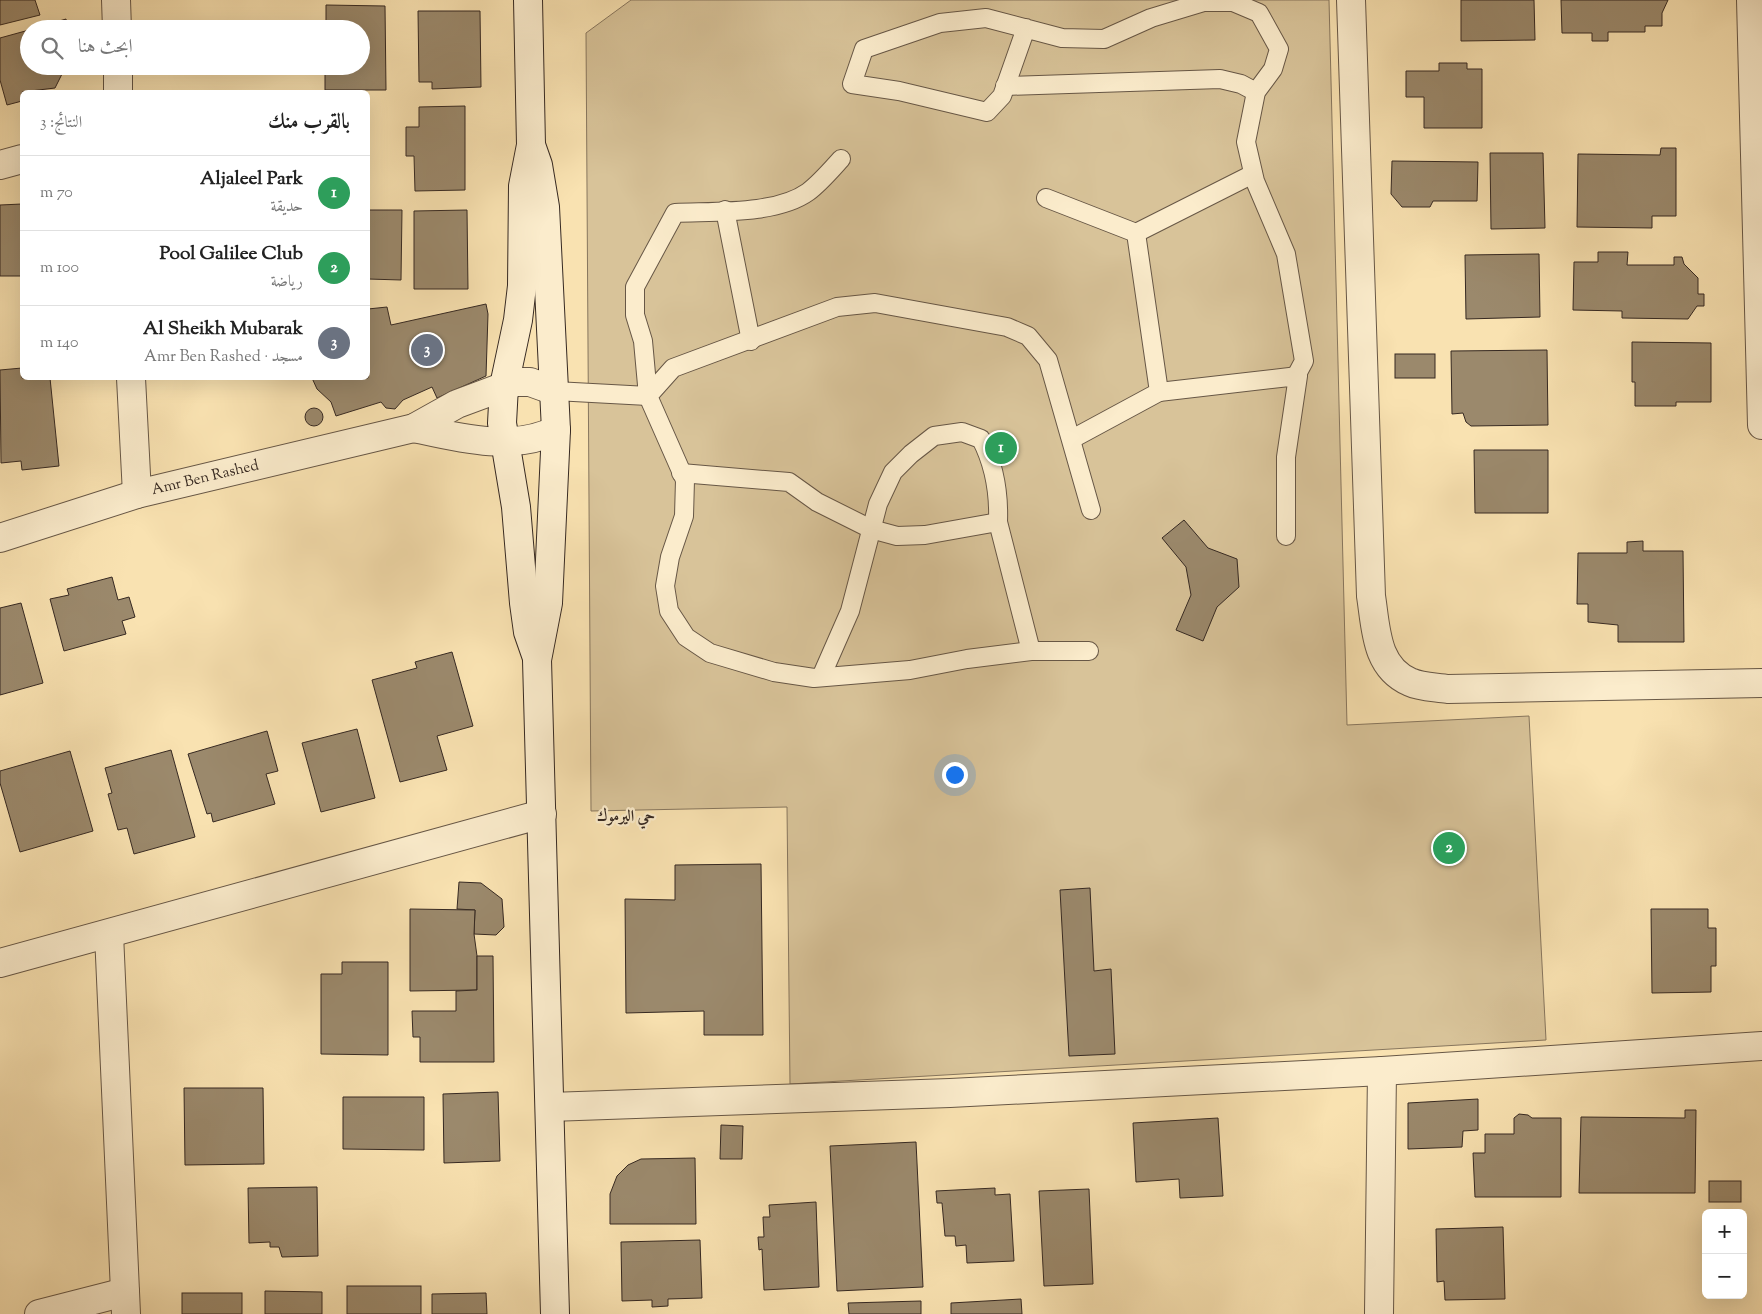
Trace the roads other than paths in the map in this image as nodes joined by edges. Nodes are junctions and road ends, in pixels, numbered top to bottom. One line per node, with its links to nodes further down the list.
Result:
1 (116, 0): 5 (street)
2 (528, 0): 11 (street)
3 (1350, 0): 42 (street)
4 (1751, 0): 26 (street)
5 (117, 20)
6 (1026, 28): 8 (lane); 8 (lane); 10 (lane)
7 (118, 75): 9 (street)
8 (1005, 86): 10 (lane)
9 (118, 90)
10 (1256, 92): 15 (lane)
11 (531, 145): 22 (street); 23 (street)
12 (841, 159): 17 (lane)
13 (20, 160): 14 (street)
14 (0, 165)
15 (1253, 174): 18 (lane); 20 (lane)
16 (1046, 198): 18 (lane)
17 (725, 210): 19 (lane); 25 (lane)
18 (1136, 233): 24 (lane)
19 (751, 340): 25 (lane); 29 (lane)
20 (1296, 376): 24 (lane); 36 (lane)
21 (131, 380): 32 (street)
22 (504, 386): 23 (street, Amr Ben Rashed); 27 (street, Amr Ben Rashed); 30 (street)
23 (555, 392): 25 (lane); 28 (street)
24 (1158, 392): 29 (lane)
25 (648, 396): 31 (lane)
26 (1762, 425)
27 (414, 428): 30 (street, Amr Ben Rashed); 32 (street, Amr Ben Rashed)
28 (556, 430): 30 (street, Amr Ben Rashed); 40 (street)
29 (1072, 439): 33 (lane)
30 (504, 441): 40 (street)
31 (681, 473): 35 (lane); 41 (lane)
32 (137, 494): 37 (street, Amr Ben Rashed)
33 (1091, 510)
34 (998, 522): 35 (lane); 35 (lane); 39 (lane)
35 (871, 529): 41 (lane)
36 (1286, 536)
37 (0, 538)
38 (1089, 651): 39 (lane)
39 (1030, 652): 41 (lane)
40 (537, 660): 43 (street)
41 (821, 677)
42 (1762, 683)
43 (542, 814): 44 (street); 48 (street)
44 (110, 934): 45 (street); 49 (street)
45 (0, 963)
46 (1762, 1046): 47 (street)
47 (1382, 1071): 48 (street); 52 (street)
48 (550, 1107): 51 (street)
49 (126, 1303): 50 (street)
50 (39, 1314)
51 (555, 1314)
52 (1379, 1314)

